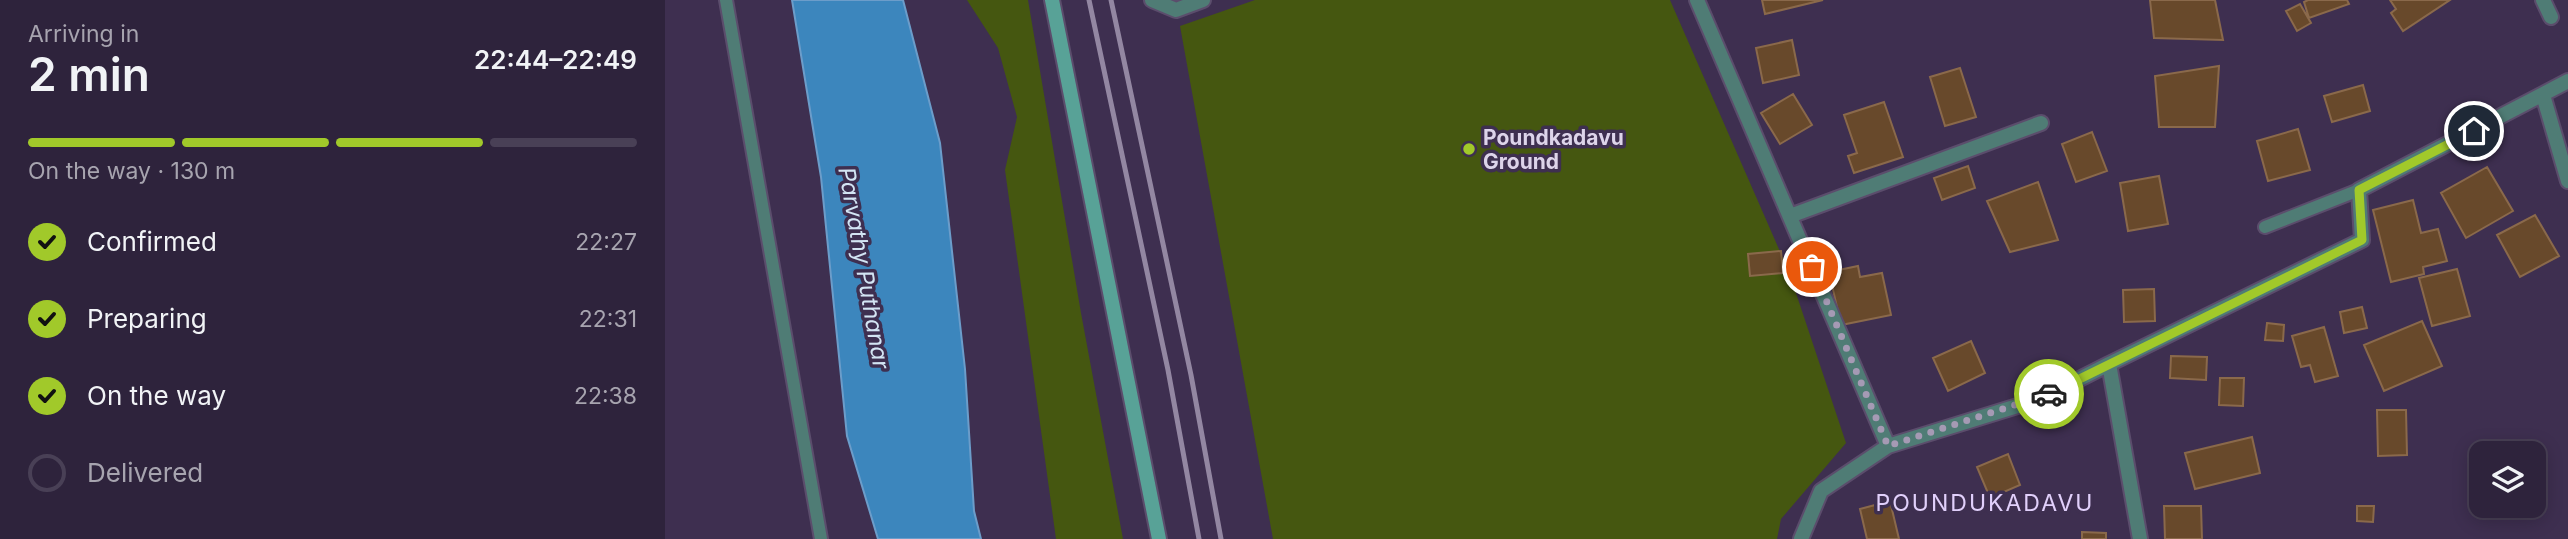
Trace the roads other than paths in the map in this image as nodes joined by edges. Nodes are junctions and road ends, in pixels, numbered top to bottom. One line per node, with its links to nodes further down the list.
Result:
1 (726, 0): 17 (lane)
2 (1052, 0): 18 (main road)
3 (1152, 0): 4 (street)
4 (1203, 0)
5 (1697, 0): 13 (street)
6 (2543, 0): 7 (street)
7 (2551, 17)
8 (2568, 81): 9 (street)
9 (2543, 95): 11 (street); 12 (street)
10 (2041, 122): 13 (street)
11 (2568, 181)
12 (2359, 190): 14 (lane); 15 (street)
13 (1790, 216): 16 (street)
14 (2265, 227)
15 (2109, 364): 16 (street); 20 (street)
16 (1888, 446): 19 (street)
17 (821, 539)
18 (1159, 539)
19 (1801, 539)
20 (2140, 539)

